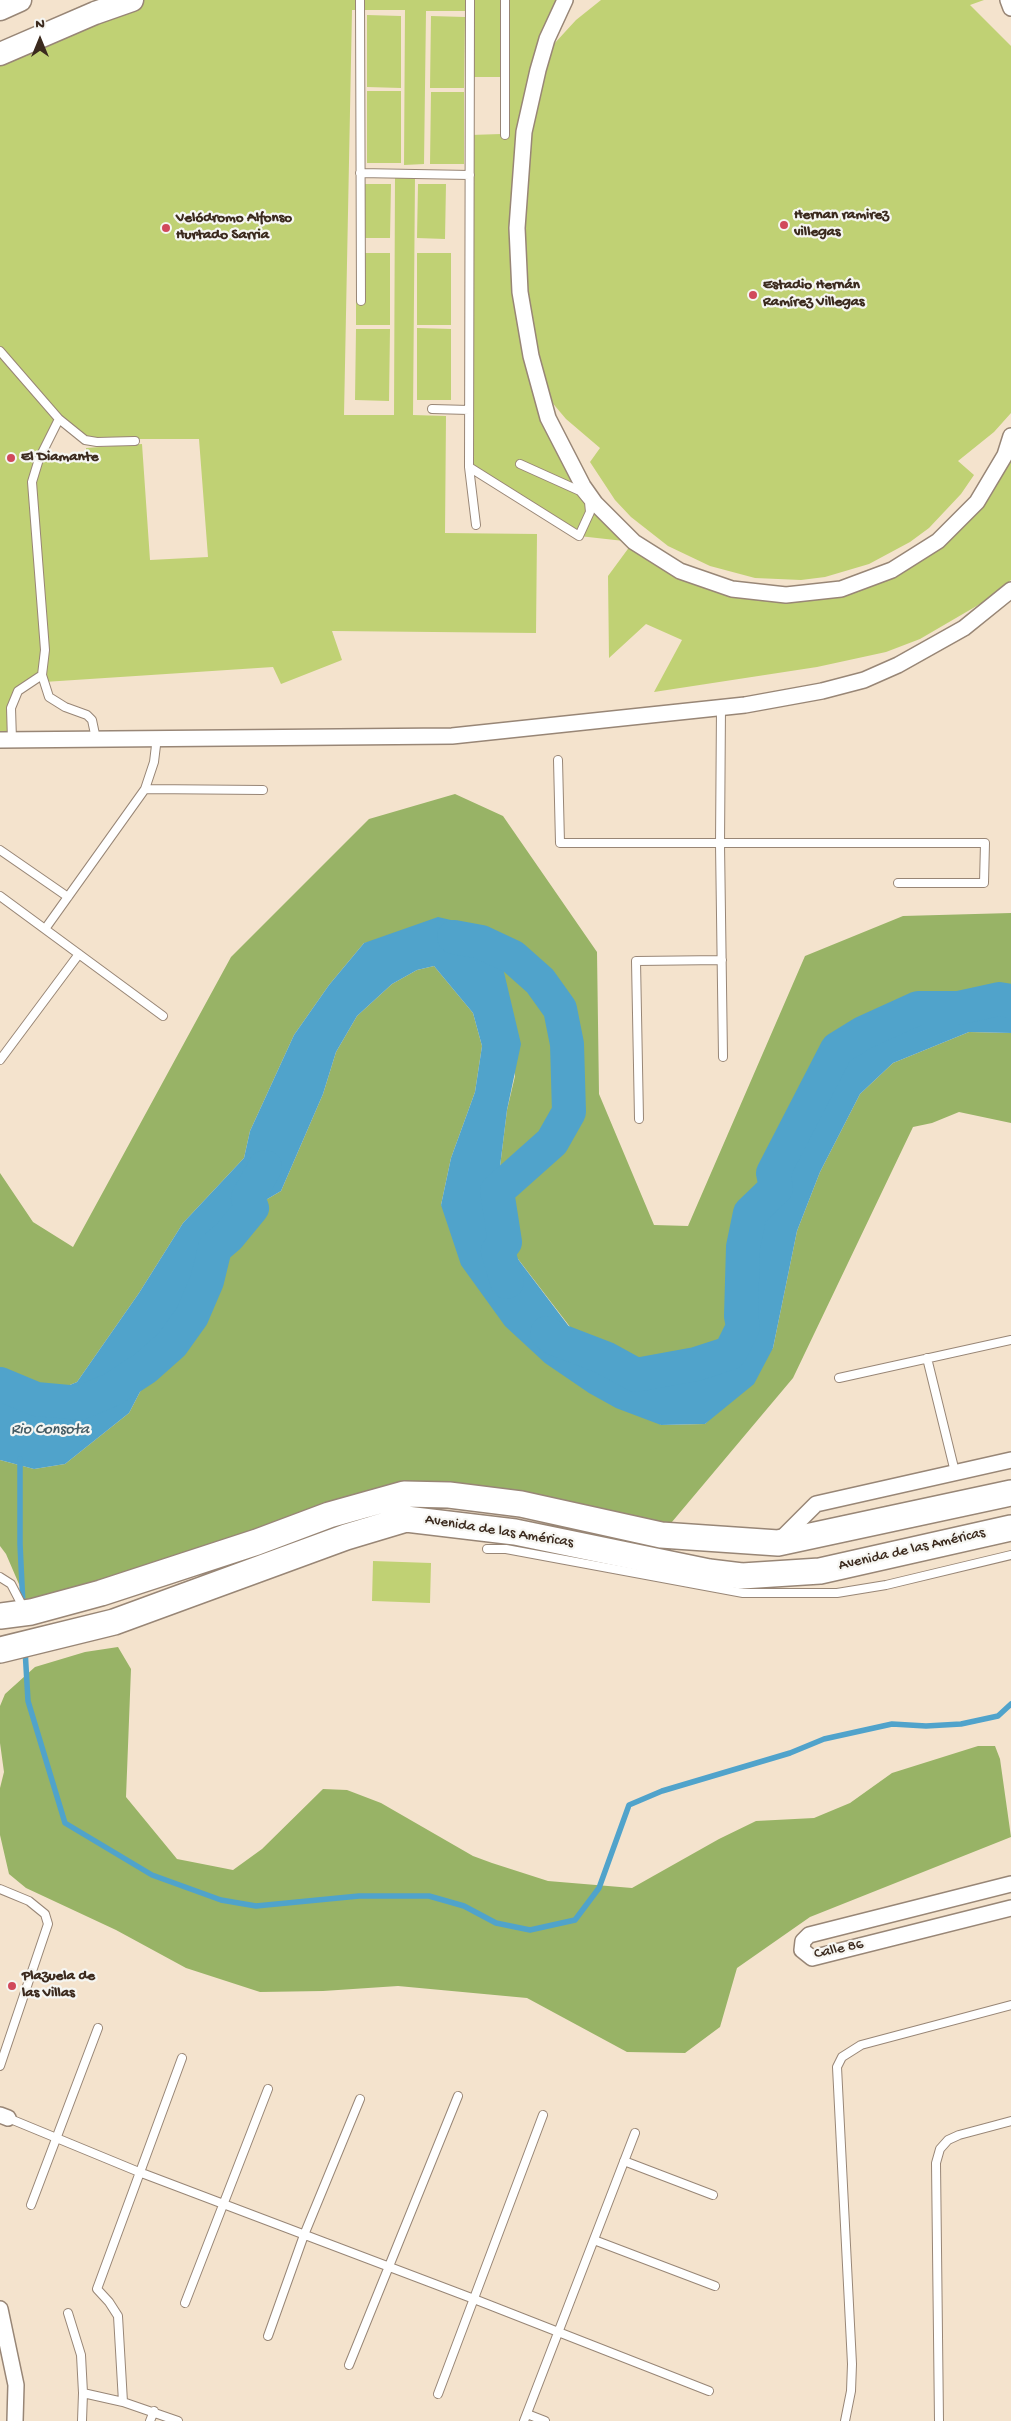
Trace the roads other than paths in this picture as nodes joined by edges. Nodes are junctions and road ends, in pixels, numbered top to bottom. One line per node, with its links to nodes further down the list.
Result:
1 (20, 0): 9 (street)
2 (132, 0): 10 (street)
3 (360, 0): 12 (lane)
4 (470, 0): 13 (lane)
5 (505, 0): 11 (lane)
6 (566, 0): 19 (street)
7 (1008, 0): 8 (street)
8 (1011, 8)
9 (0, 9)
10 (0, 54)
11 (505, 135)
12 (360, 173): 13 (lane); 14 (lane)
13 (470, 174): 17 (lane)
14 (361, 301)
15 (0, 351): 18 (lane)
16 (432, 408): 17 (lane)
17 (469, 410): 22 (lane)
18 (59, 418): 20 (lane); 25 (lane)
19 (1011, 436)
20 (135, 441)
21 (520, 464): 22 (lane)
22 (469, 467): 23 (lane)
23 (476, 525)
24 (1011, 590): 26 (street)
25 (42, 675): 28 (lane); 29 (lane)
26 (721, 707): 27 (street); 33 (lane)
27 (157, 737): 28 (street); 31 (lane)
28 (96, 739): 29 (street)
29 (6, 740)
30 (558, 760): 33 (lane)
31 (145, 789): 32 (lane); 37 (lane)
32 (263, 790)
33 (720, 844): 35 (lane); 40 (lane)
34 (0, 850): 37 (lane)
35 (898, 883)
36 (0, 896): 38 (lane)
37 (68, 897): 38 (lane)
38 (45, 929): 39 (lane)
39 (79, 954): 41 (lane); 43 (lane)
40 (722, 960): 42 (lane); 44 (lane)
41 (163, 1016)
42 (724, 1058)
43 (0, 1060)
44 (639, 1119)
45 (1011, 1340): 46 (lane)
46 (927, 1358): 47 (lane); 49 (lane)
47 (839, 1378)
48 (1011, 1460): 49 (street)
49 (955, 1472): 52 (street)
50 (1011, 1493): 52 (main road, Avenida de las Américas)
51 (1011, 1528): 58 (main road, Avenida de las Américas)
52 (778, 1543): 56 (main road, Avenida de las Américas)
53 (487, 1549): 54 (lane)
54 (1011, 1554)
55 (0, 1576): 56 (lane)
56 (26, 1612): 57 (main road, Avenida de las Américas)
57 (0, 1616)
58 (0, 1650)
59 (1011, 1884): 61 (street, Calle 86)
60 (0, 1889): 65 (lane)
61 (1011, 1908)
62 (1011, 2005): 101 (lane)
63 (98, 2028): 73 (lane)
64 (182, 2058): 75 (lane)
65 (0, 2066)
66 (268, 2089): 77 (lane)
67 (458, 2096): 81 (lane)
68 (360, 2100): 79 (lane)
69 (543, 2115): 83 (lane)
70 (4, 2117): 73 (lane)
71 (1011, 2121): 102 (lane)
72 (635, 2134): 74 (lane)
73 (56, 2137): 75 (lane); 78 (lane)
74 (624, 2161): 76 (lane); 80 (lane)
75 (140, 2172): 77 (lane); 93 (lane)
76 (713, 2195)
77 (223, 2204): 79 (lane); 84 (lane)
78 (31, 2205)
79 (304, 2235): 81 (lane); 88 (lane)
80 (594, 2240): 82 (lane); 87 (lane)
81 (389, 2267): 83 (lane); 89 (lane)
82 (715, 2286)
83 (474, 2298): 87 (lane); 92 (lane)
84 (185, 2303)
85 (0, 2309): 96 (street)
86 (68, 2313): 91 (lane)
87 (557, 2331): 90 (lane); 95 (lane)
88 (268, 2336)
89 (350, 2365)
90 (709, 2391)
91 (83, 2393): 93 (lane); 97 (lane)
92 (438, 2394)
93 (123, 2402): 94 (lane)
94 (154, 2411): 98 (lane); 99 (lane)
95 (525, 2417): 100 (lane)
96 (15, 2421)
97 (82, 2421)
98 (150, 2421)
99 (178, 2421)
100 (545, 2421)
101 (845, 2421)
102 (939, 2421)

